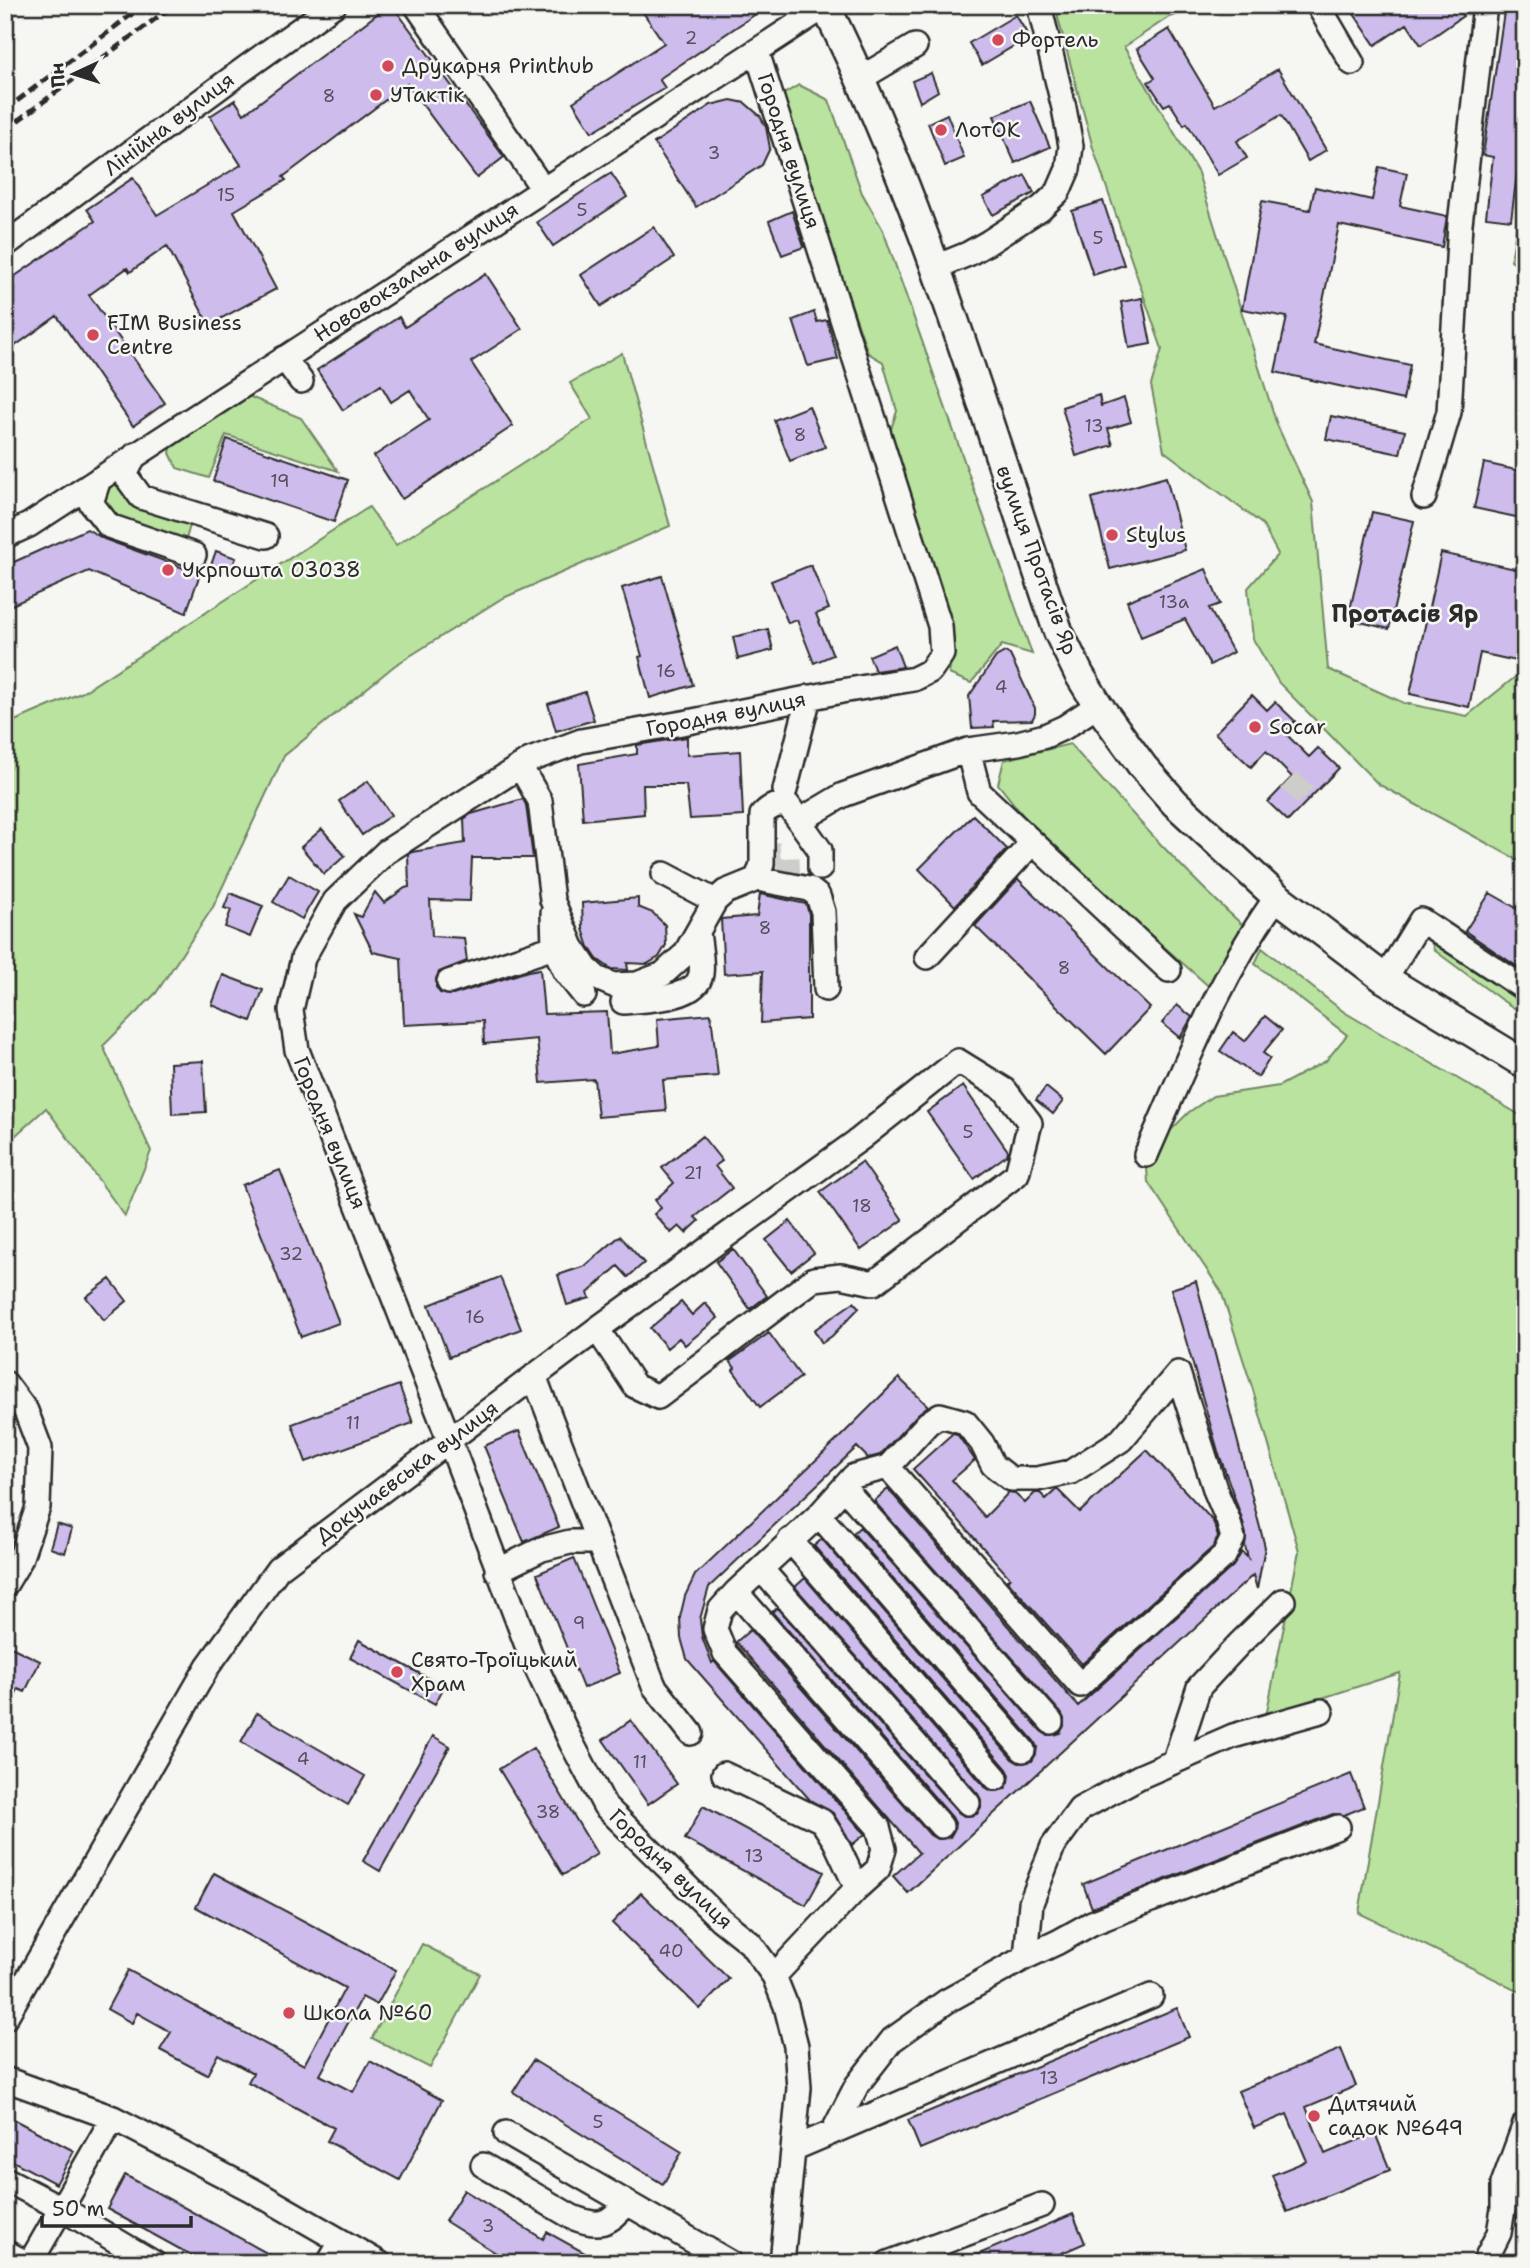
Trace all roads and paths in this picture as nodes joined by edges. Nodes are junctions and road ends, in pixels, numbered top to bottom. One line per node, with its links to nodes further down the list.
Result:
1 (334, 5): 12 (street, Лінійна вулиця)
2 (416, 5): 11 (street)
3 (1039, 5): 13 (street)
4 (1318, 5): 9 (street)
5 (1485, 5): 18 (street)
6 (826, 6): 8 (street, Нововокзальна вулиця); 10 (main road, вулиця Протасів Яр)
7 (915, 46): 10 (street)
8 (757, 52): 11 (street, Нововокзальна вулиця); 22 (street, Городня вулиця)
9 (1352, 64)
10 (861, 78): 13 (main road, вулиця Протасів Яр)
11 (543, 189): 14 (street, Нововокзальна вулиця)
12 (5, 245)
13 (936, 267): 23 (main road, вулиця Протасів Яр)
14 (284, 358): 15 (street); 16 (street, Нововокзальна вулиця)
15 (301, 381)
16 (135, 455): 17 (street, Нововокзальна вулиця); 20 (street)
17 (90, 491): 19 (street, Нововокзальна вулиця); 21 (street)
18 (1424, 497)
19 (5, 536)
20 (267, 536)
21 (194, 555)
22 (809, 697): 25 (street, Городня вулиця); 26 (street)
23 (1098, 705): 24 (street); 32 (main road, вулиця Протасів Яр)
24 (968, 750): 27 (street); 28 (street)
25 (520, 766): 33 (street); 50 (street, Городня вулиця)
26 (785, 790)
27 (811, 814)
28 (1032, 843): 37 (street); 38 (street)
29 (820, 868): 31 (street)
30 (664, 874): 34 (street)
31 (758, 879): 34 (street); 41 (street)
32 (1277, 897): 39 (main road, вулиця Протасів Яр); 46 (street)
33 (552, 900): 35 (street); 36 (street)
34 (715, 901): 35 (street)
35 (698, 930): 44 (street)
36 (554, 947): 40 (street); 43 (street)
37 (927, 957)
38 (1169, 970)
39 (1385, 979): 42 (street); 45 (main road, вулиця Протасів Яр)
40 (449, 982)
41 (826, 989)
42 (1525, 989)
43 (584, 995)
44 (623, 1002)
45 (1525, 1064)
46 (1146, 1155)
47 (597, 1329): 47 (street, Докучаєвська вулиця); 48 (street, Докучаєвська вулиця)
48 (534, 1376): 50 (street, Докучаєвська вулиця); 55 (street)
49 (5, 1382): 58 (street)
50 (449, 1439): 57 (street, Городня вулиця); 75 (street, Докучаєвська вулиця)
51 (888, 1467): 51 (street); 52 (street)
52 (844, 1488): 53 (street); 62 (street)
53 (819, 1515): 54 (street); 64 (street)
54 (790, 1541): 56 (street); 67 (street)
55 (597, 1542): 57 (street); 63 (street)
56 (761, 1569): 59 (street); 68 (street)
57 (497, 1571): 73 (street, Городня вулиця)
58 (5, 1585)
59 (736, 1592): 69 (street); 71 (street)
60 (1283, 1601): 65 (street)
61 (1321, 1711): 72 (street)
62 (1051, 1721)
63 (691, 1733)
64 (1023, 1750)
65 (1175, 1759)
66 (724, 1774): 71 (street)
67 (996, 1778)
68 (968, 1803)
69 (940, 1826)
70 (1338, 1827): 72 (street)
71 (857, 1888): 73 (street)
72 (1026, 1957): 79 (street)
73 (774, 1976): 81 (street, Городня вулиця)
74 (1151, 1996): 79 (street)
75 (5, 2018)
76 (5, 2079): 77 (street)
77 (113, 2118): 86 (street); 88 (street)
78 (1525, 2124): 87 (street)
79 (834, 2130): 81 (street)
80 (506, 2133): 84 (street)
81 (793, 2149): 95 (street, Городня вулиця)
82 (483, 2165): 84 (street)
83 (5, 2179): 86 (street)
84 (626, 2203): 94 (street)
85 (1042, 2205): 96 (street)
86 (61, 2208): 90 (street); 91 (street)
87 (1514, 2210): 97 (street)
88 (341, 2242): 92 (street); 93 (street)
89 (5, 2252): 90 (street)
90 (28, 2263)
91 (154, 2263)
92 (329, 2263)
93 (379, 2263)
94 (731, 2263)
95 (782, 2263)
96 (888, 2263)
97 (1485, 2263)

